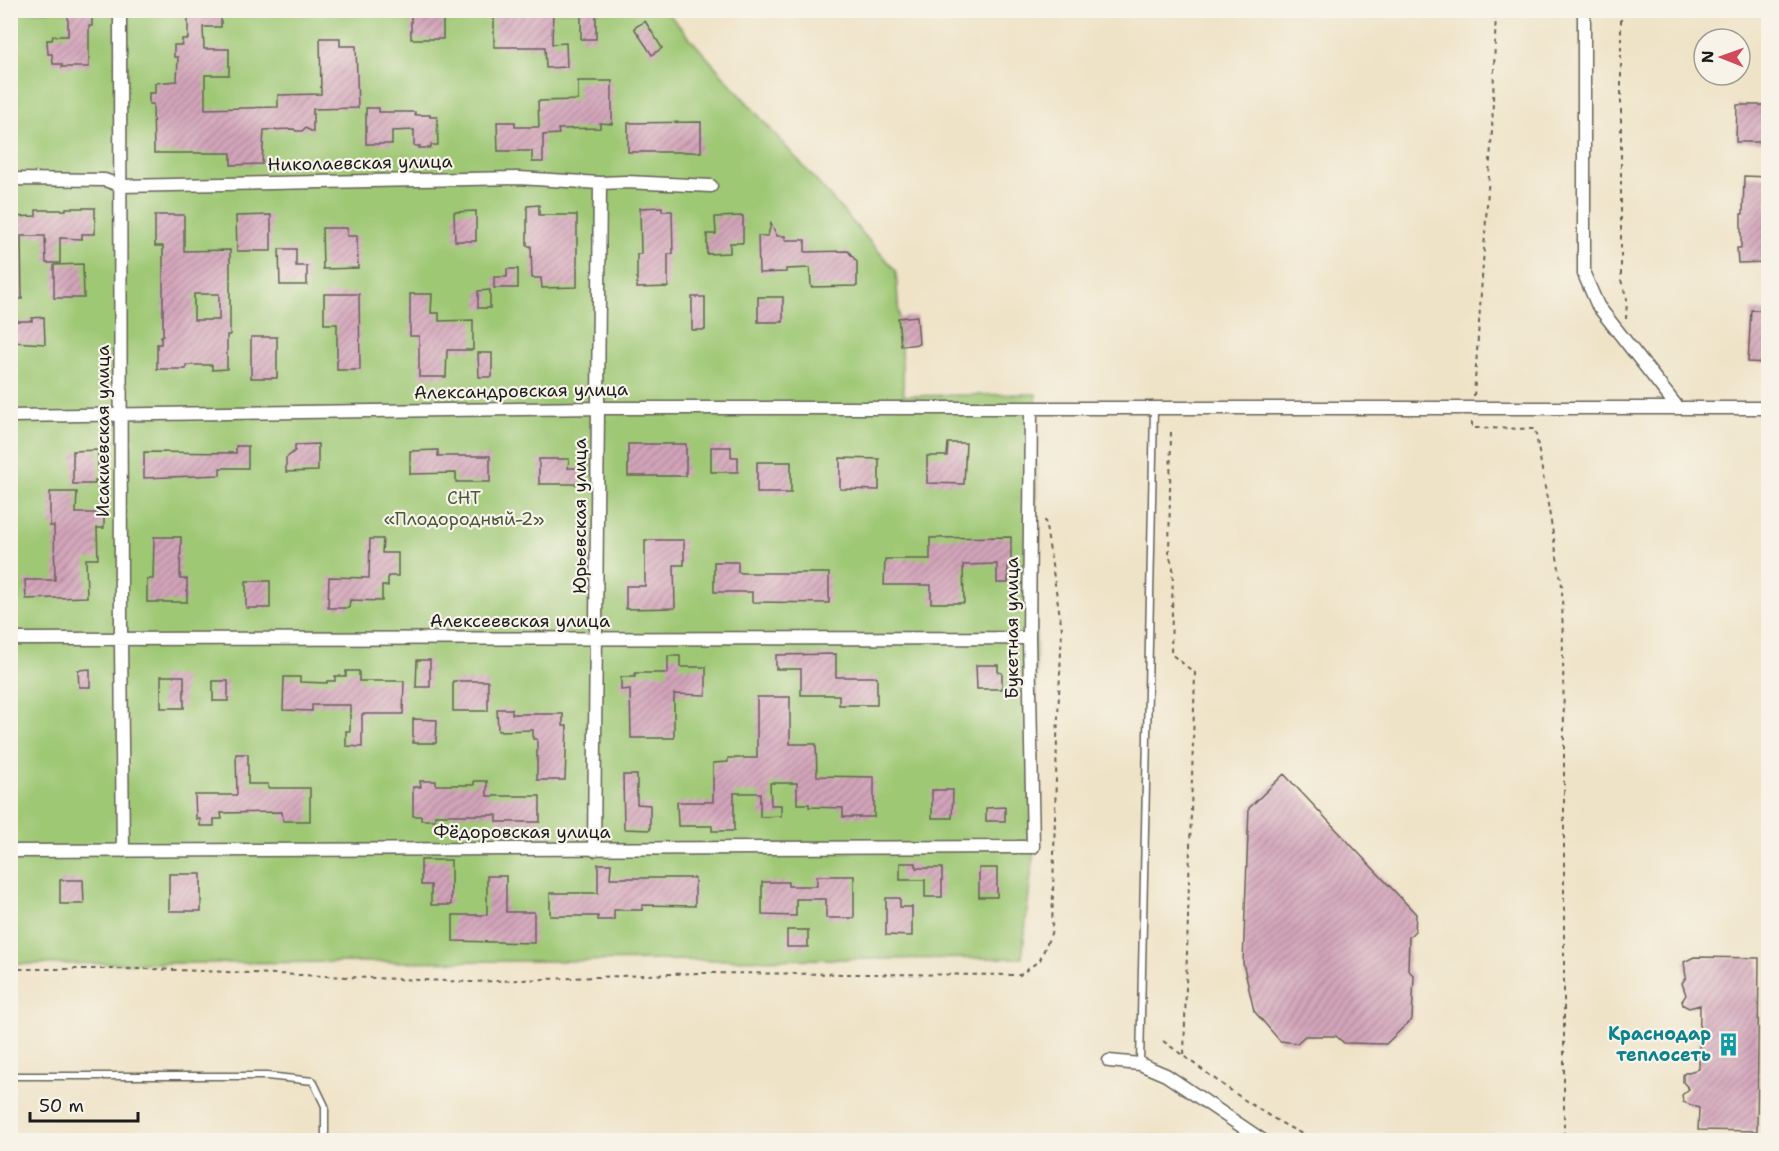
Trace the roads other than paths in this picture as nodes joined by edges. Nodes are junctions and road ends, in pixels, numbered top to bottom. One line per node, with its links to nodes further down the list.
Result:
1 (120, 10): 5 (street, Исакиевская улица)
2 (1584, 10): 9 (street)
3 (10, 179): 5 (street, Николаевская улица)
4 (600, 183): 5 (street, Николаевская улица); 6 (street, Николаевская улица); 7 (street, Юрьевская улица)
5 (121, 186): 12 (street, Исакиевская улица)
6 (711, 186)
7 (598, 408): 11 (street, Александровская улица); 12 (street, Александровская улица); 16 (street, Юрьевская улица)
8 (1154, 408): 9 (street, Александровская улица); 11 (street, Александровская улица); 23 (lane)
9 (1678, 408): 10 (street, Александровская улица)
10 (1768, 408)
11 (1031, 409): 14 (street, Букетная улица)
12 (121, 414): 13 (street, Александровская улица); 17 (street, Исакиевская улица)
13 (10, 416)
14 (1029, 638): 16 (street, Алексеевская улица); 18 (street, Букетная улица)
15 (10, 639): 17 (street, Алексеевская улица)
16 (597, 639): 17 (street, Алексеевская улица); 19 (street, Юрьевская улица)
17 (121, 640): 21 (street, Исакиевская улица)
18 (1033, 847): 19 (street, Фёдоровская улица)
19 (594, 850): 21 (street, Фёдоровская улица)
20 (10, 851): 21 (street, Фёдоровская улица)
21 (123, 851)
22 (1109, 1061): 23 (street)
23 (1140, 1064): 26 (street)
24 (10, 1076): 25 (lane)
25 (324, 1140)
26 (1262, 1140)

